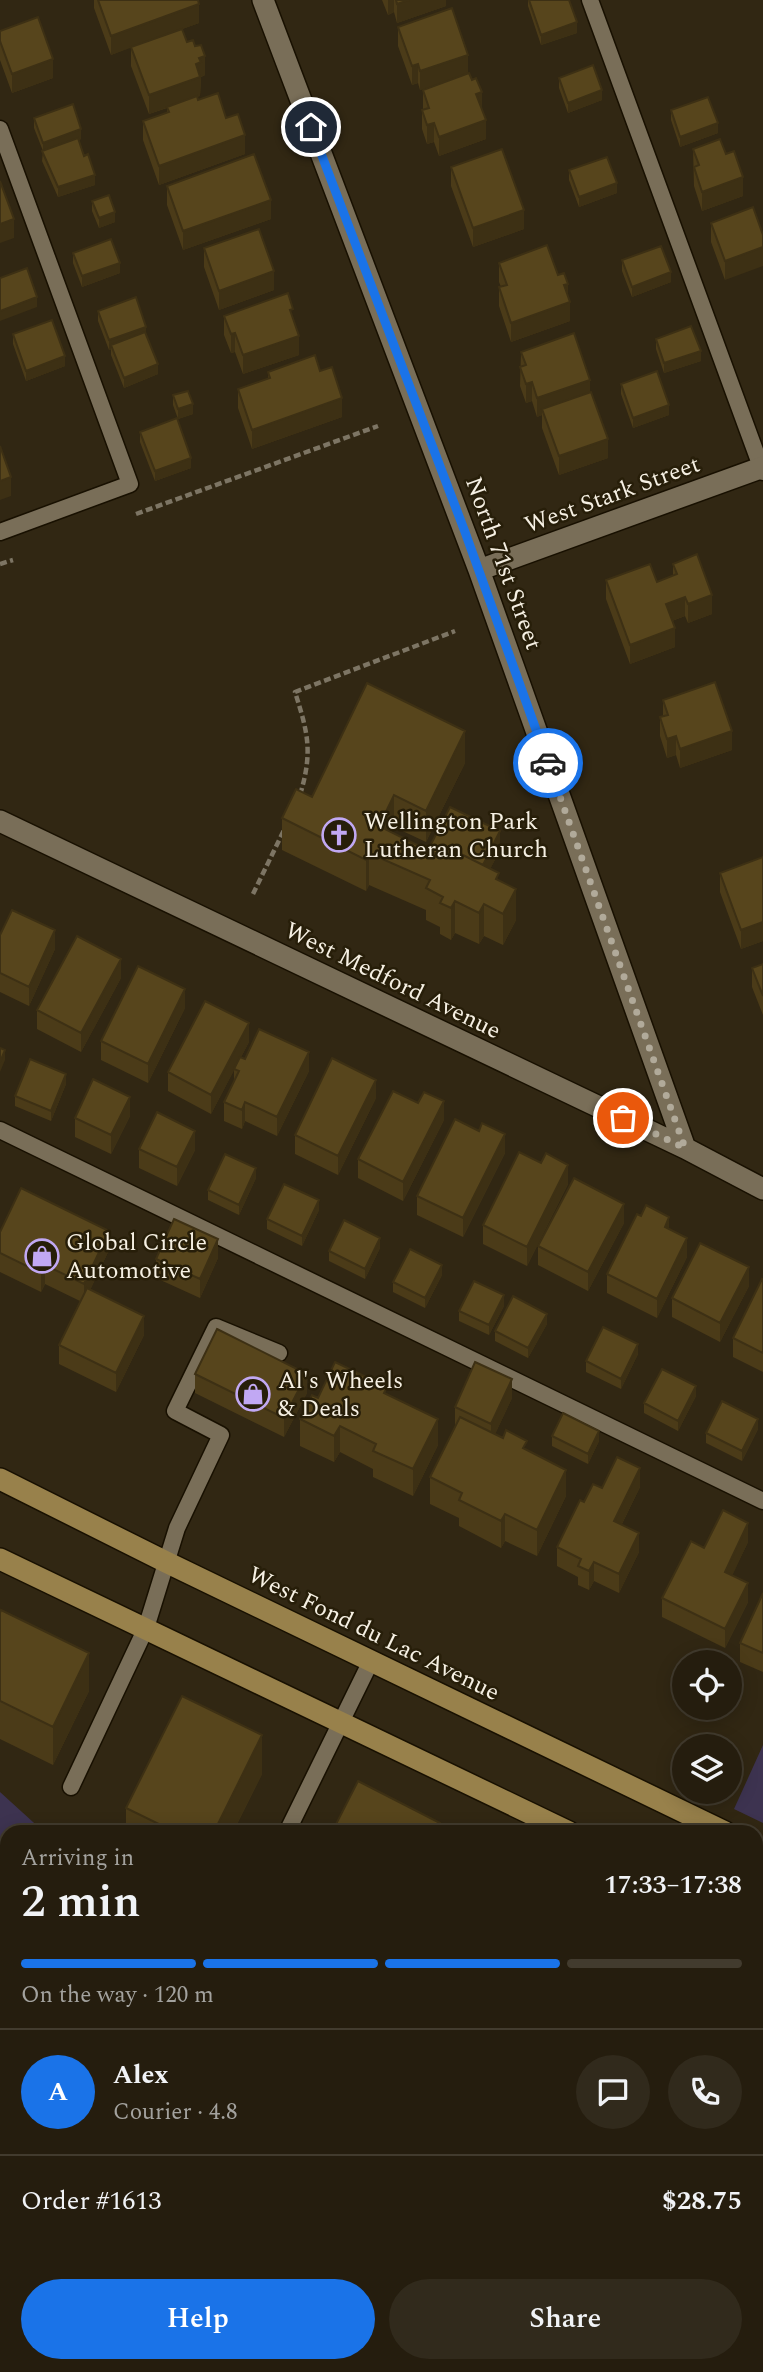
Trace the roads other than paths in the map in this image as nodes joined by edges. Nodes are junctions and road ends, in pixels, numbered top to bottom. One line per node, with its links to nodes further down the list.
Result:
1 (263, 0): 6 (street, North 71st Street)
2 (590, 0): 4 (lane)
3 (0, 129): 5 (lane)
4 (763, 469): 6 (street, West Stark Street)
5 (0, 532)
6 (479, 570): 9 (street, North 71st Street)
7 (0, 821): 9 (street, West Medford Avenue)
8 (0, 1130): 13 (lane)
9 (685, 1148): 10 (street, West Medford Avenue)
10 (763, 1189)
11 (279, 1353): 15 (lane)
12 (0, 1479): 15 (street, West Fond du Lac Avenue)
13 (763, 1501)
14 (0, 1559): 16 (street)
15 (166, 1562): 16 (lane); 17 (street, West Fond du Lac Avenue)
16 (146, 1628): 18 (street); 19 (lane)
17 (371, 1661): 18 (lane); 22 (street, West Fond du Lac Avenue)
18 (340, 1722): 20 (lane); 21 (street)
19 (71, 1787)
20 (289, 1825)
21 (554, 1825)
22 (711, 1825)

